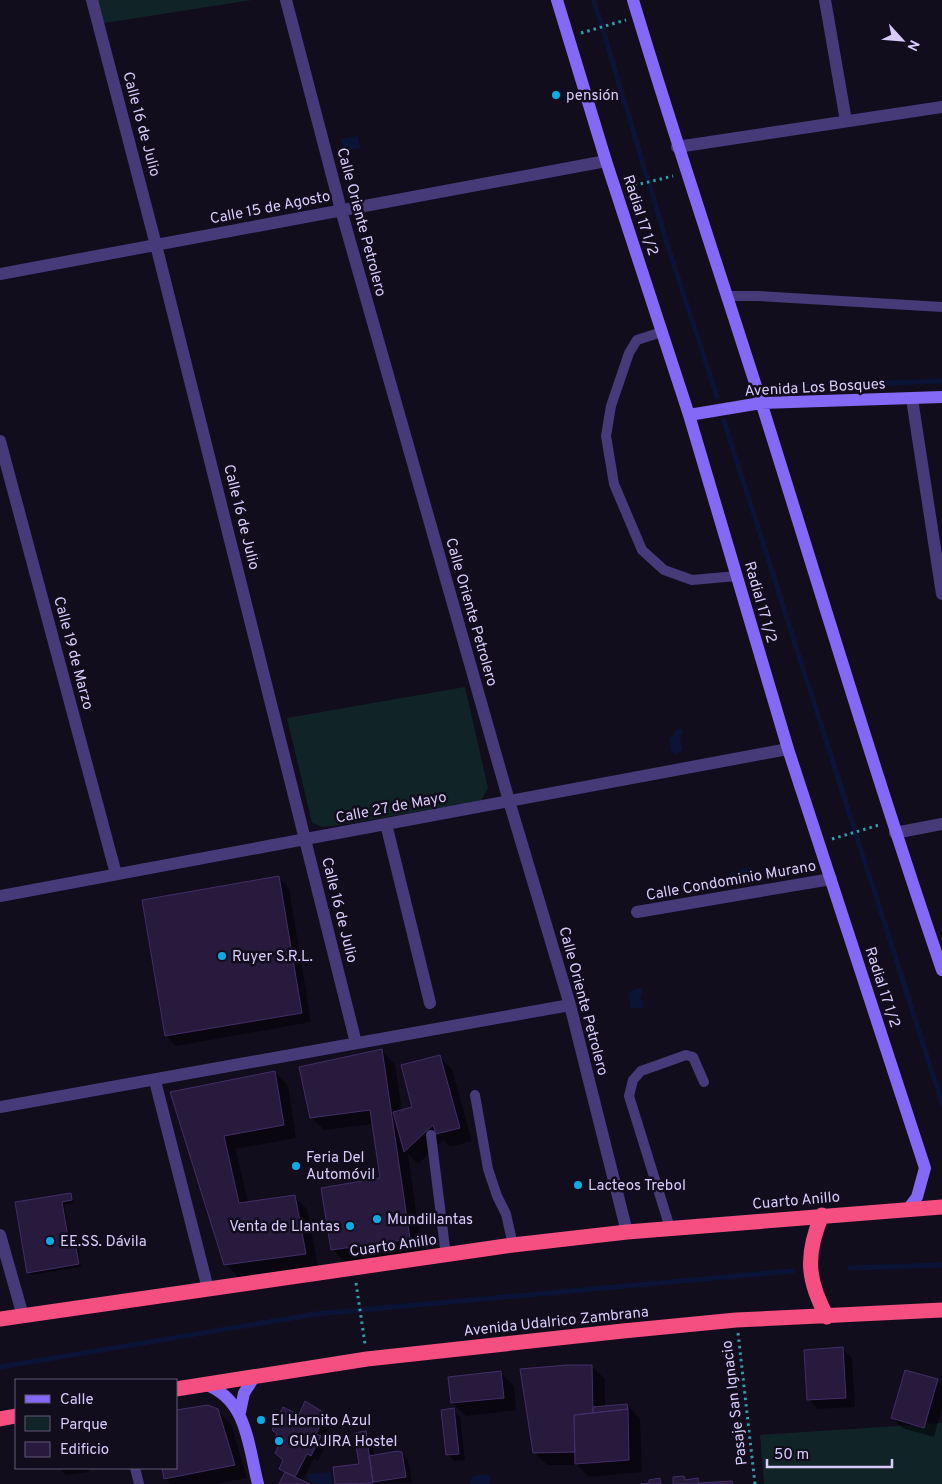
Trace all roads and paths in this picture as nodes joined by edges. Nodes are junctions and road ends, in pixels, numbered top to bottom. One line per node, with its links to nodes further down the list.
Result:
1 (92, 0): 15 (street, Calle 16 de Julio)
2 (286, 0): 14 (street, Calle Oriente Petrolero)
3 (557, 0): 11 (main road, Radial 17 1/2)
4 (633, 0): 10 (main road)
5 (825, 0): 9 (street)
6 (614, 23): 7 (path)
7 (589, 31)
8 (942, 107): 9 (street)
9 (846, 121): 10 (street)
10 (677, 147): 17 (main road)
11 (606, 160): 14 (street, Calle 15 de Agosto); 19 (main road, Radial 17 1/2)
12 (658, 180): 13 (path)
13 (642, 184)
14 (341, 210): 15 (street, Calle 15 de Agosto); 28 (street, Calle Oriente Petrolero)
15 (156, 245): 16 (street, Calle 15 de Agosto); 34 (street, Calle 16 de Julio)
16 (0, 274)
17 (726, 296): 18 (lane); 22 (main road)
18 (942, 307)
19 (662, 332): 23 (main road, Radial 17 1/2); 25 (lane)
20 (942, 397): 21 (main road, Avenida Los Bosques)
21 (912, 399): 22 (main road, Avenida Los Bosques); 26 (street)
22 (761, 403): 23 (main road, Avenida Los Bosques); 32 (main road)
23 (689, 415): 25 (main road, Radial 17 1/2)
24 (0, 441): 35 (street, Calle 19 de Marzo)
25 (737, 576): 27 (main road, Radial 17 1/2)
26 (942, 594)
27 (788, 749): 28 (street, Calle 27 de Mayo); 36 (main road, Radial 17 1/2)
28 (509, 801): 29 (street, Calle 27 de Mayo); 41 (street, Calle Oriente Petrolero)
29 (386, 824): 34 (street, Calle 27 de Mayo); 40 (street)
30 (942, 824): 32 (street)
31 (867, 829): 33 (path)
32 (895, 833): 39 (main road)
33 (844, 836)
34 (306, 839): 35 (street, Calle 27 de Mayo); 42 (street, Calle 16 de Julio)
35 (116, 874): 37 (street, Calle 27 de Mayo)
36 (831, 879): 38 (street, Calle Condominio Murano); 49 (main road, Radial 17 1/2)
37 (0, 896)
38 (636, 912)
39 (942, 970)
40 (430, 1003)
41 (570, 1006): 42 (street); 52 (street, Calle Oriente Petrolero)
42 (356, 1043): 43 (street)
43 (155, 1081): 46 (street); 57 (street)
44 (704, 1082): 51 (lane)
45 (475, 1095): 54 (lane)
46 (0, 1107)
47 (431, 1135): 55 (lane)
48 (942, 1207): 49 (highway, Cuarto Anillo)
49 (908, 1209): 50 (highway, Cuarto Anillo)
50 (822, 1215): 51 (highway, Cuarto Anillo); 60 (highway)
51 (670, 1228): 52 (highway, Cuarto Anillo)
52 (627, 1232): 54 (highway, Cuarto Anillo)
53 (0, 1235): 59 (street)
54 (514, 1245): 55 (highway, Cuarto Anillo)
55 (446, 1256): 57 (highway, Cuarto Anillo)
56 (356, 1284): 63 (path)
57 (208, 1289): 59 (highway, Cuarto Anillo)
58 (942, 1310): 60 (highway, Avenida Udalrico Zambrana)
59 (23, 1316): 61 (highway, Cuarto Anillo)
60 (828, 1317): 62 (highway, Avenida Udalrico Zambrana)
61 (0, 1319)
62 (736, 1320): 64 (highway, Avenida Udalrico Zambrana); 73 (path, Pasaje San Ignacio)
63 (365, 1342)
64 (255, 1376): 65 (highway, Avenida Udalrico Zambrana); 67 (main road)
65 (204, 1384): 66 (highway, Avenida Udalrico Zambrana); 67 (main road)
66 (178, 1389)
67 (240, 1412): 72 (main road)
68 (15, 1416): 69 (highway)
69 (0, 1419)
70 (135, 1469): 71 (lane)
71 (139, 1484)
72 (258, 1484)
73 (755, 1484)

